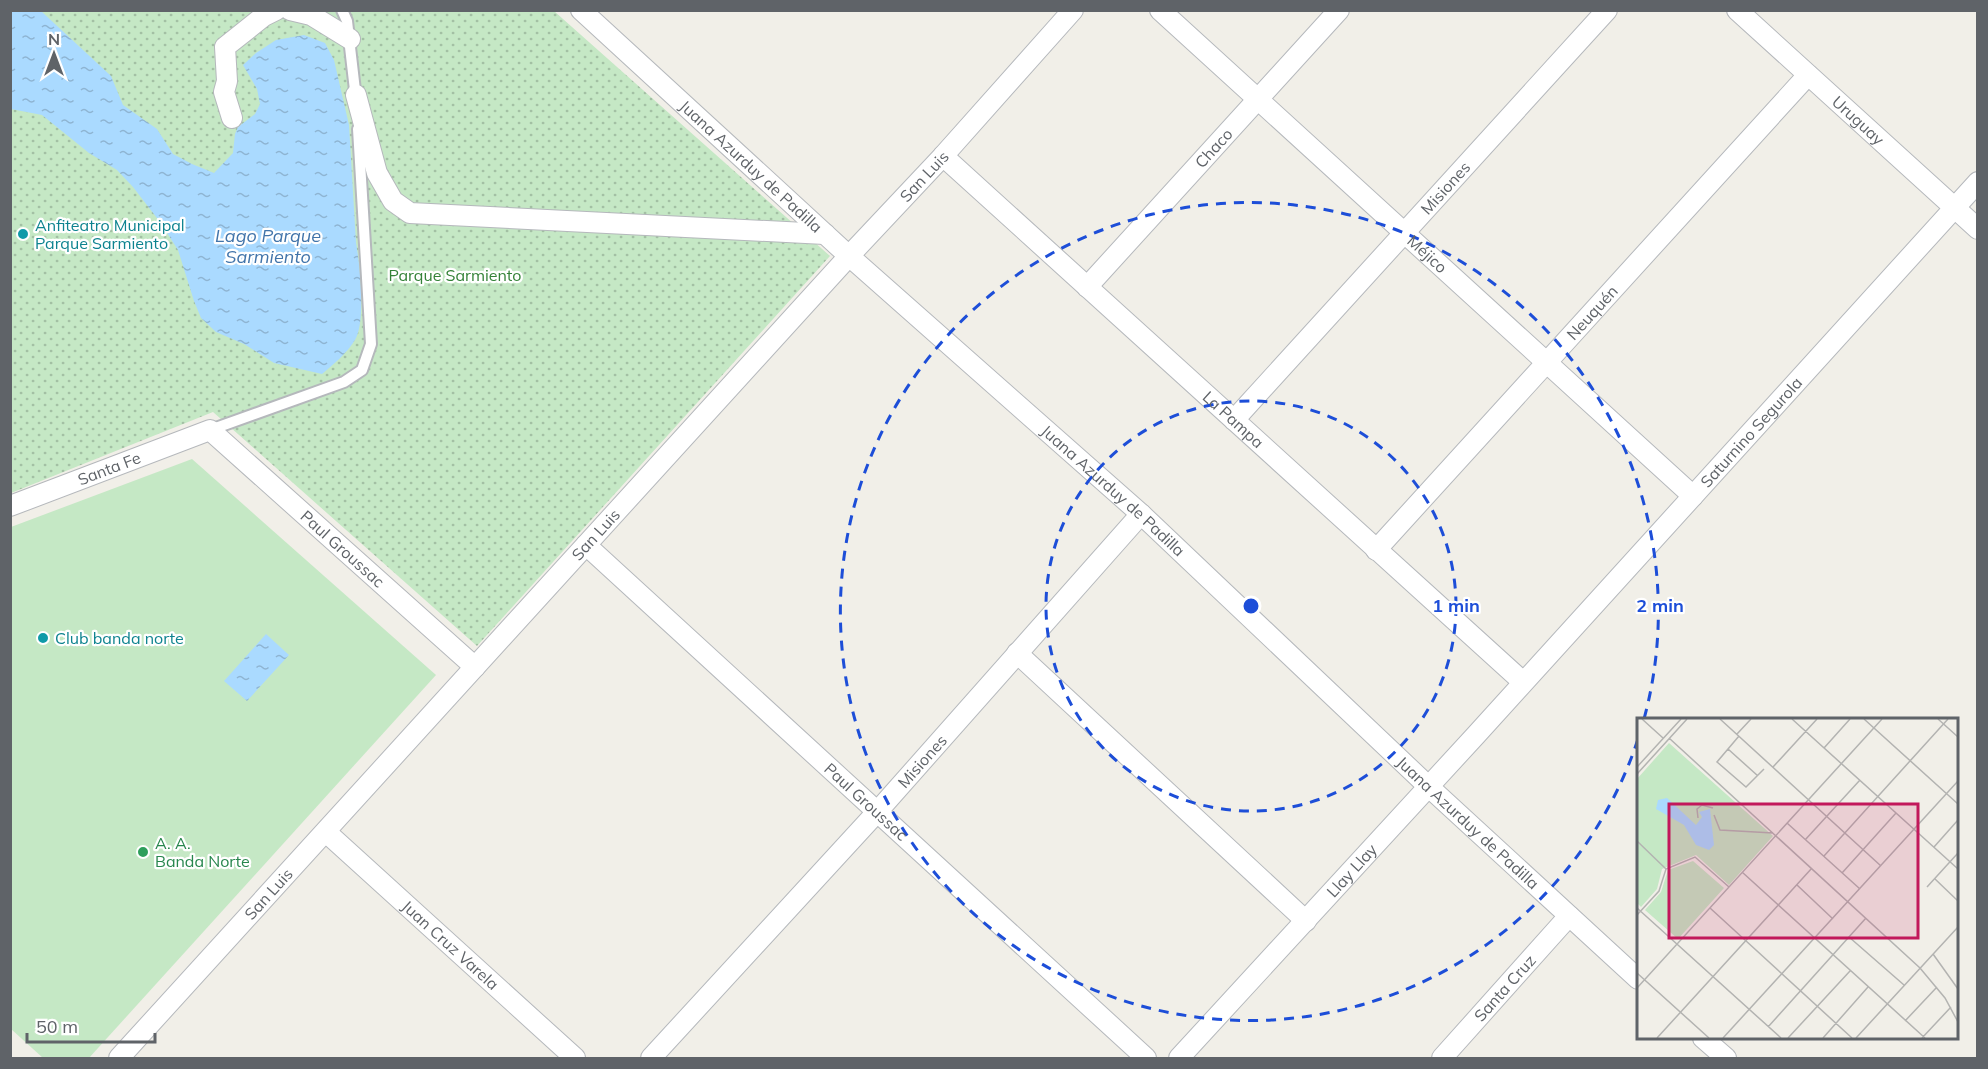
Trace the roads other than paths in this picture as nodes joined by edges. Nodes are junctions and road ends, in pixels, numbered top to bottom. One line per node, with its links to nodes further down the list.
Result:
1 (276, 10): 14 (street)
2 (290, 10): 10 (street)
3 (342, 10): 10 (lane)
4 (581, 10): 19 (street, Juana Azurduy de Padilla)
5 (1073, 10): 15 (street, San Luis)
6 (1160, 10): 13 (street, Méjico)
7 (1339, 10): 13 (street, Chaco)
8 (1607, 10): 20 (street, Misiones)
9 (1737, 10): 11 (street, Uruguay)
10 (350, 39): 12 (lane)
11 (1808, 75): 17 (street, Uruguay); 23 (street, Neuquén)
12 (356, 95): 19 (street); 25 (lane)
13 (1258, 100): 20 (street, Méjico); 22 (street, Chaco)
14 (232, 118)
15 (943, 156): 21 (street, San Luis); 22 (street, La Pampa)
16 (1977, 182): 17 (street, Saturnino Segurola)
17 (1954, 208): 18 (street, Uruguay); 26 (street, Saturnino Segurola)
18 (1977, 229)
19 (825, 234): 21 (street, Juana Azurduy de Padilla)
20 (1405, 234): 23 (street, Méjico); 24 (street, Misiones)
21 (849, 256): 28 (street, Juana Azurduy de Padilla); 29 (street, San Luis)
22 (1087, 287): 24 (street, La Pampa)
23 (1546, 362): 26 (street, Méjico); 30 (street, Neuquén)
24 (1234, 420): 30 (street, La Pampa)
25 (210, 430): 27 (street, Santa Fe); 32 (street, Paul Groussac)
26 (1693, 496): 33 (street, Saturnino Segurola)
27 (10, 506)
28 (1141, 514): 31 (street, Misiones); 34 (street, Juana Azurduy de Padilla)
29 (586, 545): 32 (street, San Luis); 35 (street, Paul Groussac)
30 (1376, 550): 33 (street, La Pampa)
31 (1017, 653): 35 (street, Misiones); 38 (street)
32 (475, 667): 36 (street, San Luis)
33 (1523, 682): 34 (street, Llay Llay)
34 (1429, 787): 37 (street, Juana Azurduy de Padilla); 38 (street, Llay Llay)
35 (877, 812): 43 (street, Misiones); 44 (street, Paul Groussac)
36 (326, 832): 41 (street, San Luis); 42 (street, Juan Cruz Varela)
37 (1569, 916): 39 (street, Juana Azurduy de Padilla); 46 (street, Santa Cruz)
38 (1306, 921): 45 (street, Llay Llay)
39 (1637, 978)
40 (1703, 1039): 47 (street)
41 (119, 1059)
42 (575, 1059)
43 (651, 1059)
44 (1146, 1059)
45 (1179, 1059)
46 (1442, 1059)
47 (1726, 1059)

